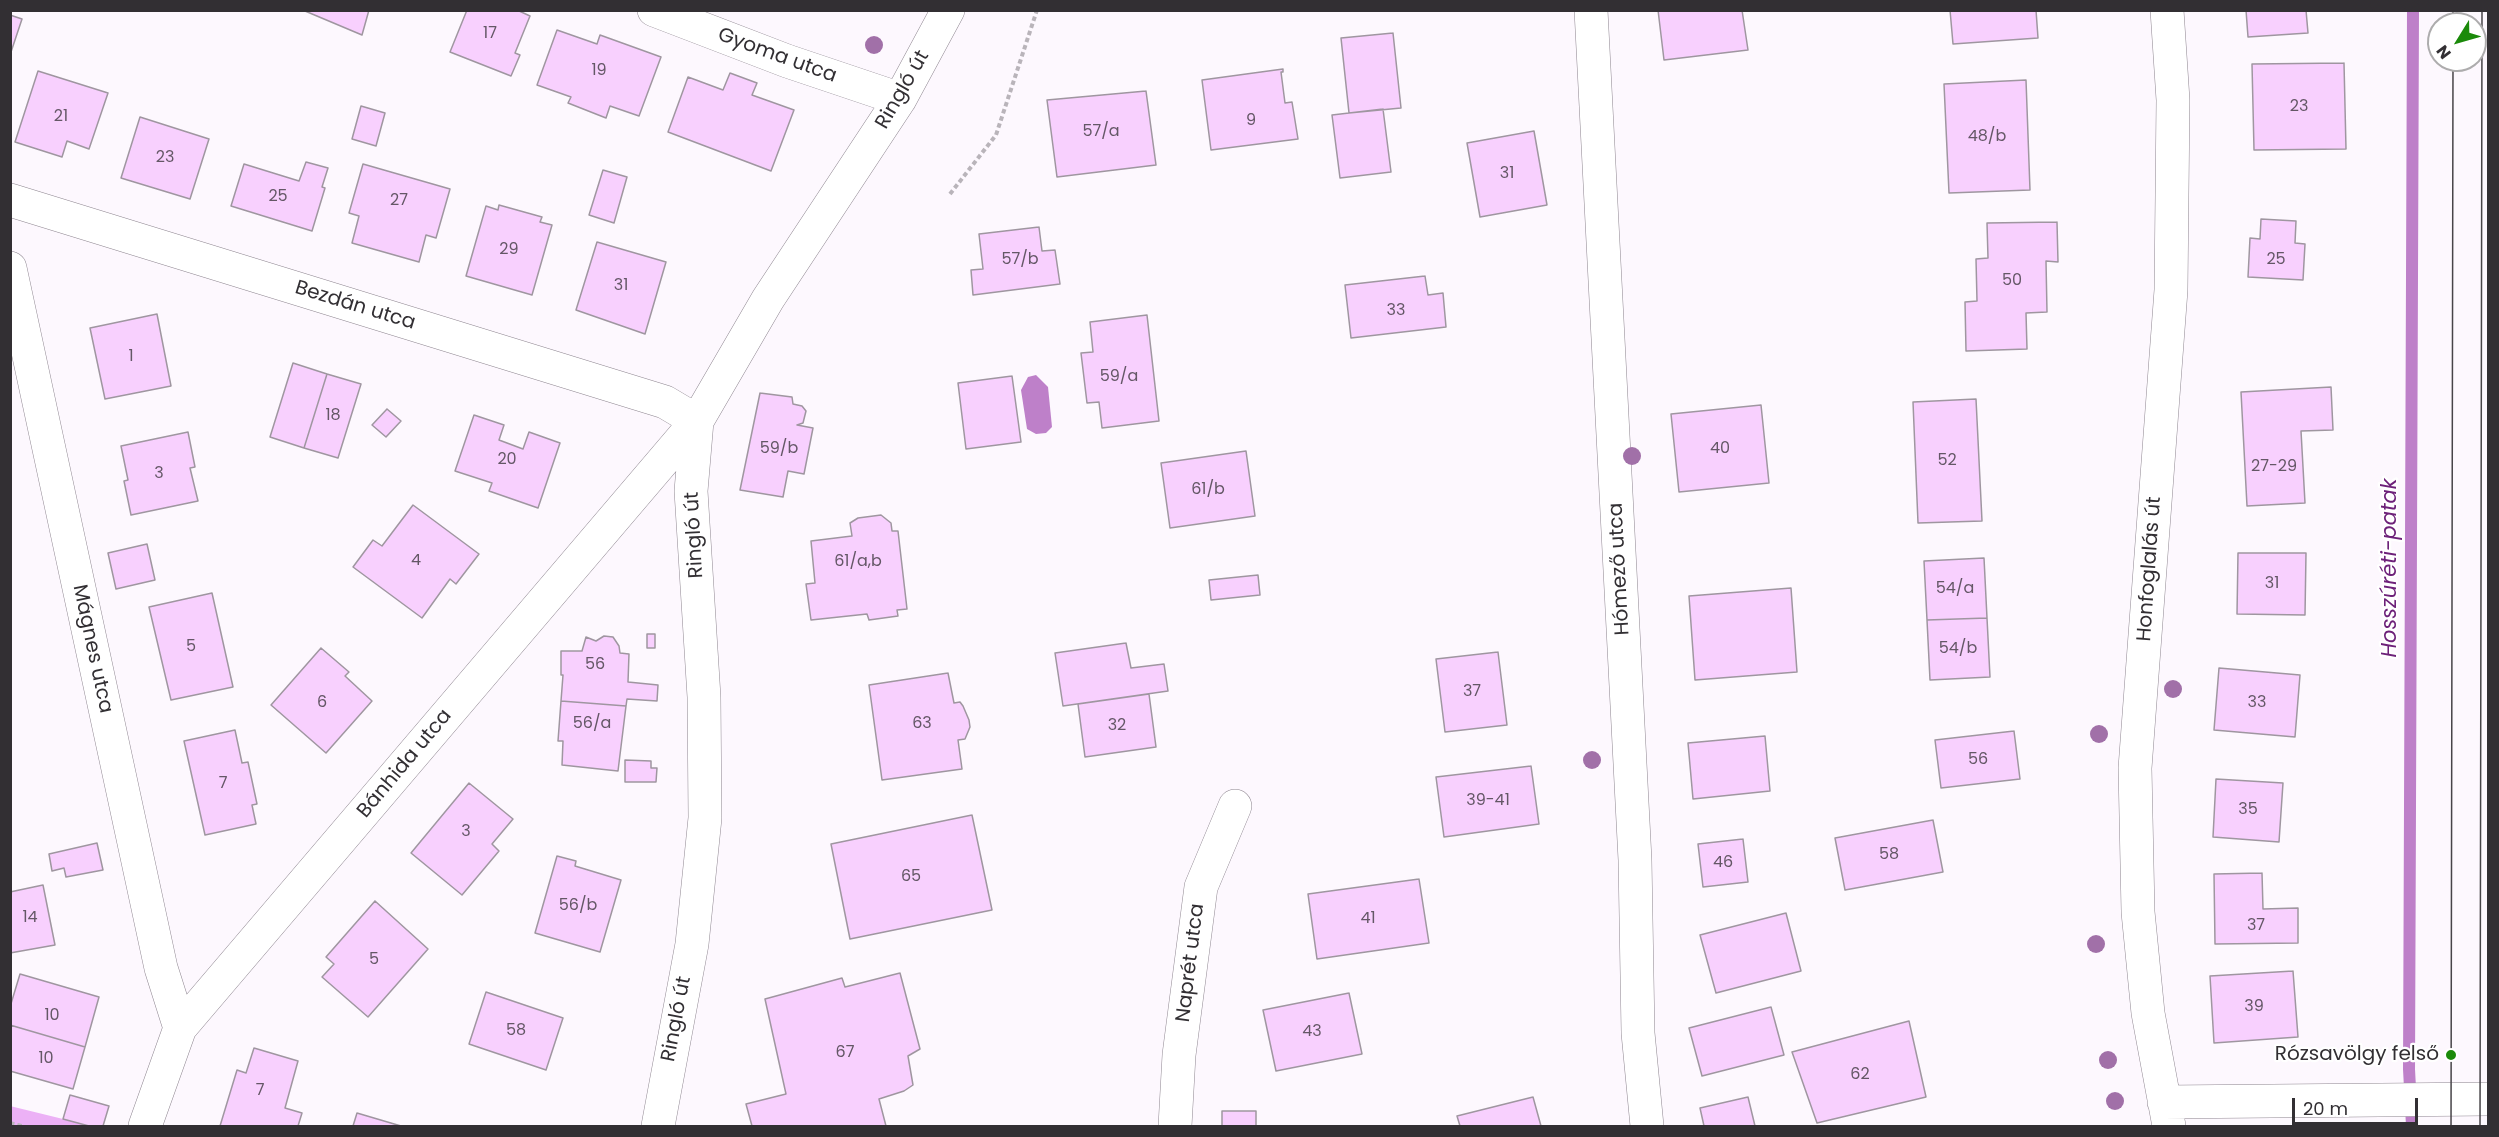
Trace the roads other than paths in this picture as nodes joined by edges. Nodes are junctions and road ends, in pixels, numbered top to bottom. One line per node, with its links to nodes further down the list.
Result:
1 (654, 10): 5 (street, Gyoma utca)
2 (948, 10): 5 (street, Ringló út)
3 (1591, 10): 16 (street, Hómező utca)
4 (2167, 10): 12 (street, Honfoglalás út)
5 (900, 99): 8 (street, Ringló út)
6 (10, 200): 8 (street, Bezdán utca)
7 (10, 268): 10 (street, Mágnes utca)
8 (697, 421): 10 (street, Bánhida utca); 14 (street, Ringló út)
9 (1235, 806): 15 (street, Naprét utca)
10 (180, 1028): 13 (street, Bánhida utca)
11 (2488, 1099): 12 (street)
12 (2167, 1114)
13 (145, 1126)
14 (658, 1126)
15 (1175, 1126)
16 (1647, 1126)

